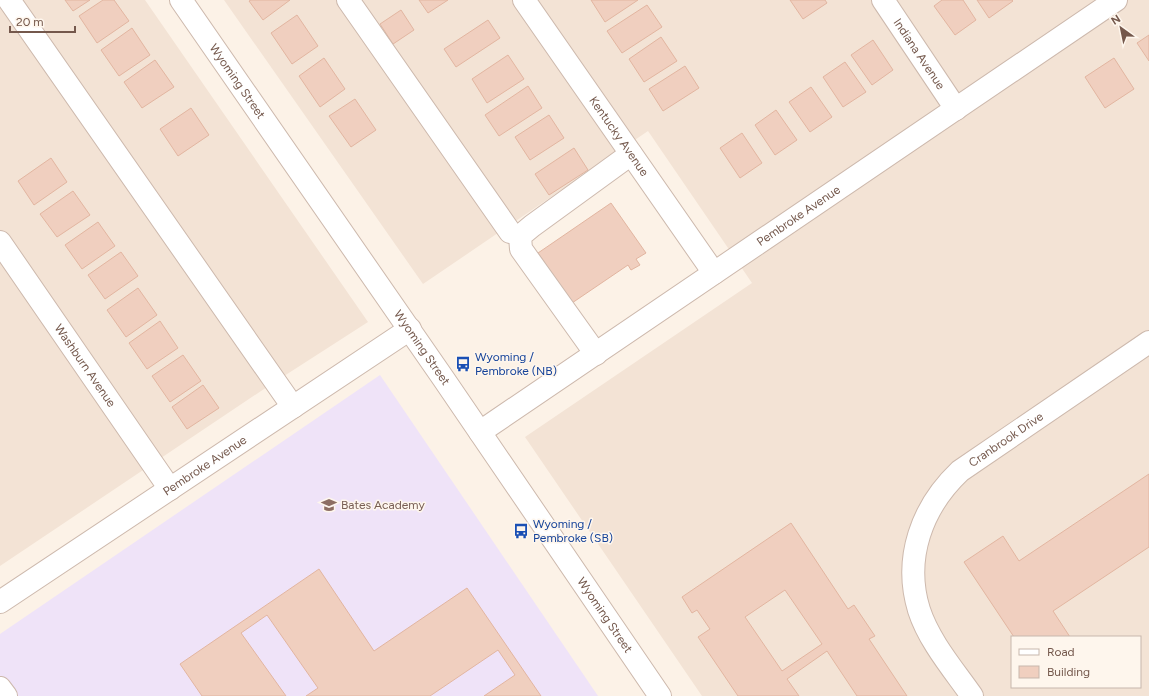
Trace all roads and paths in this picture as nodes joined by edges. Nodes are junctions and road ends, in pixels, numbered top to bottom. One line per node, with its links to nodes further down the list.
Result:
1 (9, 0): 15 (street)
2 (181, 0): 12 (street, Wyoming Street)
3 (348, 0): 9 (street)
4 (524, 0): 8 (street, Kentucky Avenue)
5 (883, 0): 7 (street, Indiana Avenue)
6 (1116, 0): 7 (street, Pembroke Avenue)
7 (956, 109): 11 (street, Pembroke Avenue)
8 (631, 154): 11 (street, Kentucky Avenue); 14 (street)
9 (510, 232)
10 (0, 242): 17 (street, Washburn Avenue)
11 (714, 273): 14 (street, Pembroke Avenue)
12 (410, 330): 15 (street, Pembroke Avenue); 16 (street, Wyoming Street)
13 (1149, 342): 22 (street, Cranbrook Drive)
14 (596, 354): 16 (street, Pembroke Avenue)
15 (293, 407): 17 (street, Pembroke Avenue)
16 (480, 432): 21 (street, Wyoming Street)
17 (170, 489): 18 (street, Pembroke Avenue)
18 (0, 602)
19 (0, 688): 20 (street)
20 (6, 696)
21 (660, 696)
22 (972, 696)

